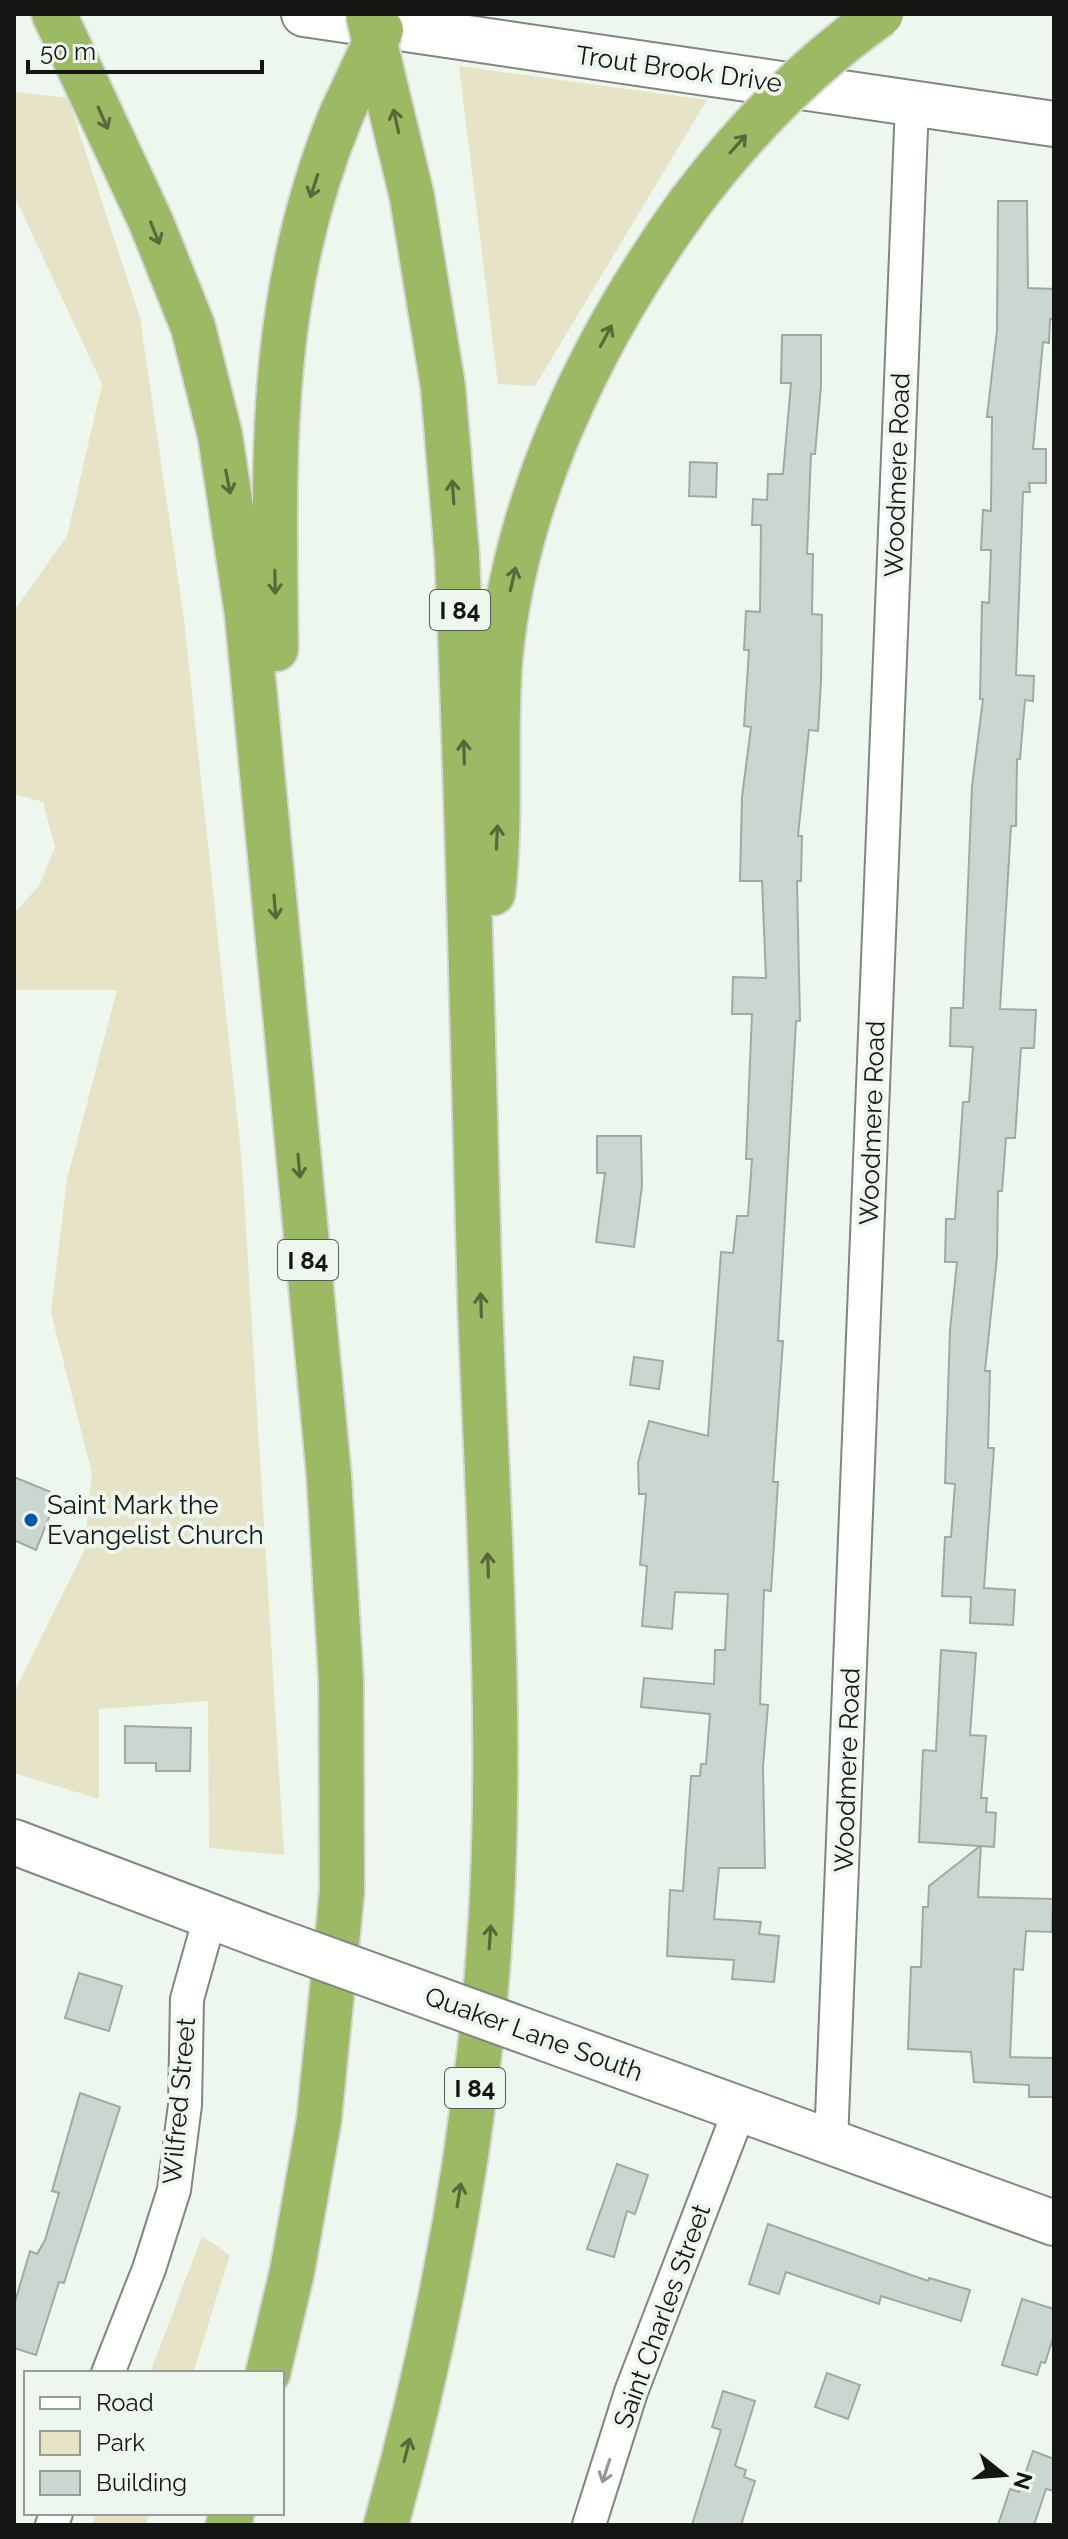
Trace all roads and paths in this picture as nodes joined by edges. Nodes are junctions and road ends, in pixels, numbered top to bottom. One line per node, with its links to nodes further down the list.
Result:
1 (54, 14): 8 (highway, I 84, one-way to 8)
2 (304, 14): 6 (main road, Trout Brook Drive)
3 (368, 14): 9 (highway, I 84, one-way to 3, bridge)
4 (390, 14): 8 (highway, one-way to 8, bridge)
5 (881, 14): 9 (highway, one-way to 5, bridge)
6 (912, 104): 7 (main road, Trout Brook Drive); 13 (street, Woodmere Road)
7 (1054, 124)
8 (269, 850): 16 (highway, I 84, one-way to 16)
9 (472, 1026): 17 (highway, I 84, one-way to 9)
10 (14, 1842): 11 (main road, Quaker Lane South)
11 (210, 1917): 12 (main road, Quaker Lane South, bridge); 15 (street, Wilfred Street)
12 (740, 2109): 13 (main road, Quaker Lane South); 18 (street, Saint Charles Street, one-way to 18)
13 (831, 2142): 14 (main road, Quaker Lane South)
14 (1054, 2223)
15 (109, 2371)
16 (268, 2371)
17 (386, 2525)
18 (589, 2525)

